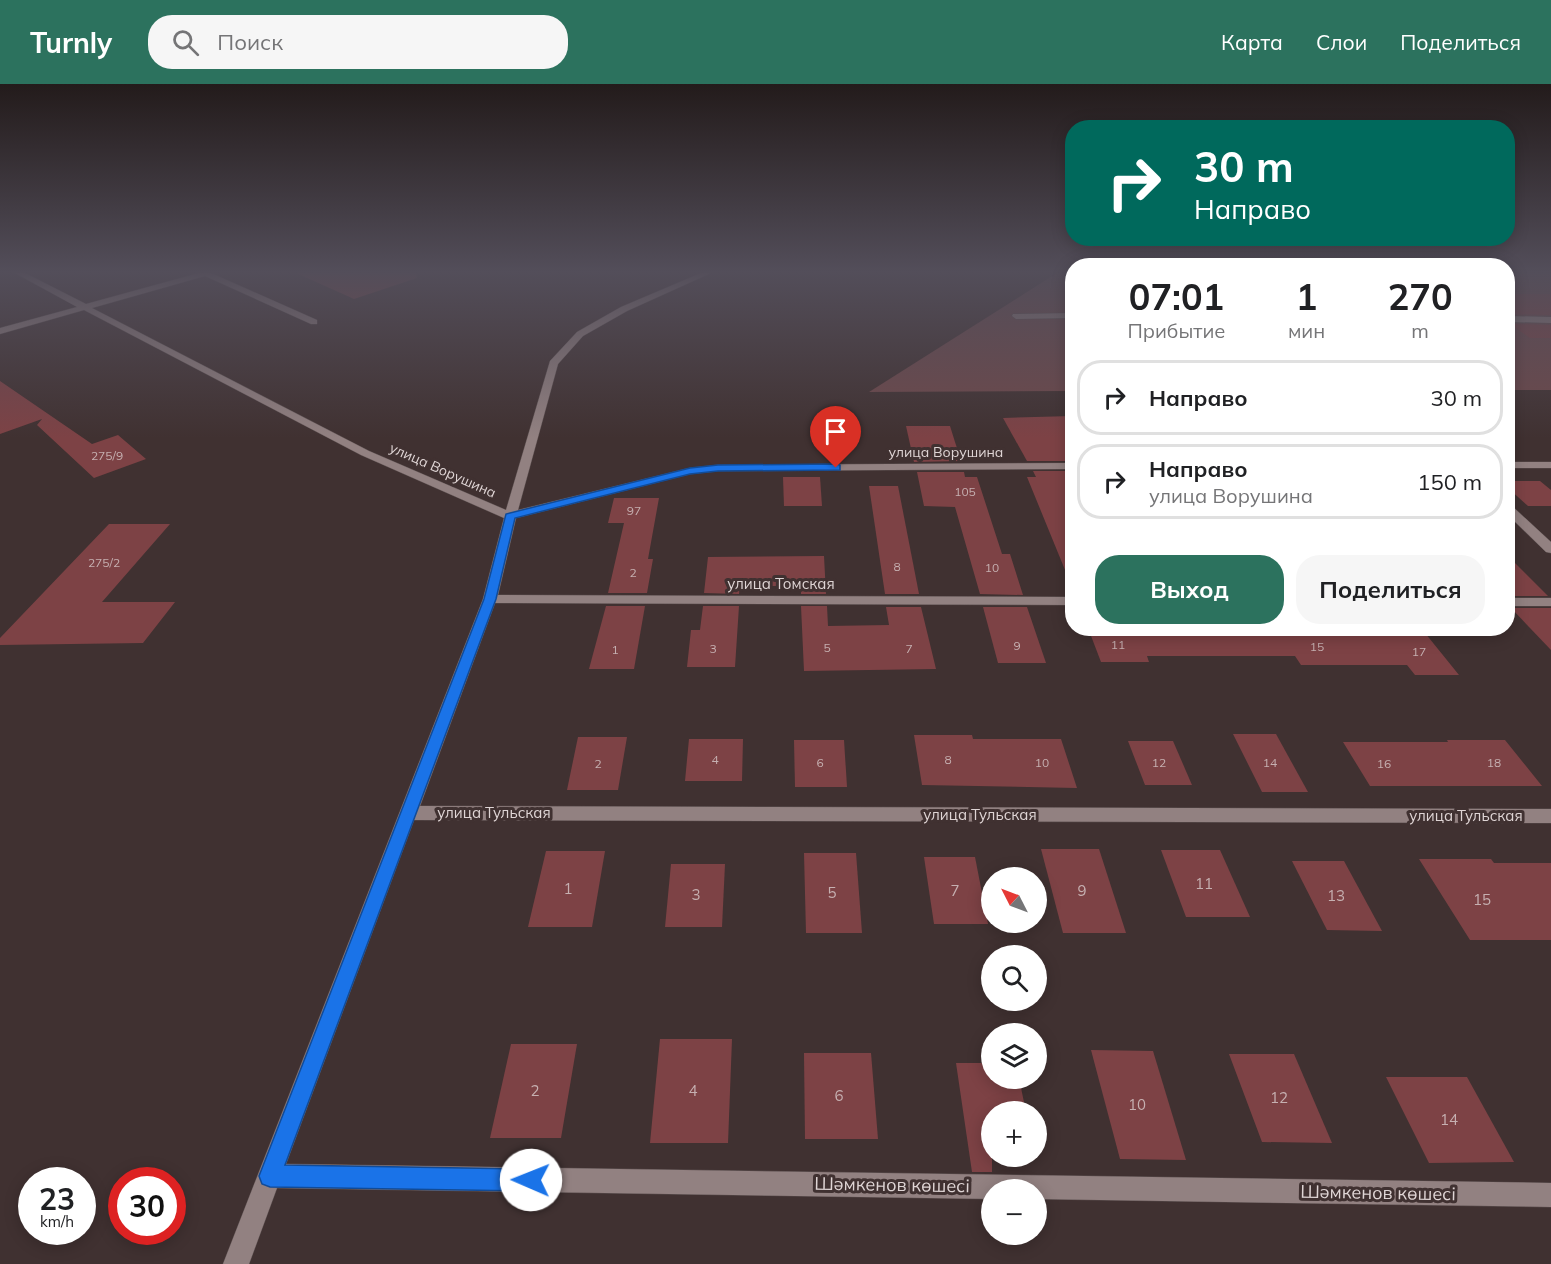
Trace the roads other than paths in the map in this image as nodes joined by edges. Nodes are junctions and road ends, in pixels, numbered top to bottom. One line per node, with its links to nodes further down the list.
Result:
1 (126, 328): 6 (street, улица Ворушина)
2 (590, 328): 6 (street)
3 (1515, 465): 4 (street)
4 (1551, 465)
5 (1065, 466): 6 (street, улица Ворушина)
6 (510, 516): 9 (street)
7 (1515, 516): 8 (street)
8 (1551, 549)
9 (490, 599): 10 (street, улица Томская); 13 (street)
10 (1065, 601)
11 (1515, 602): 12 (street)
12 (1551, 602)
13 (409, 813): 14 (street, улица Тульская); 15 (street)
14 (1551, 816)
15 (270, 1176): 16 (street, Шәмкенов көшесі); 17 (street)
16 (1551, 1195)
17 (236, 1264)

